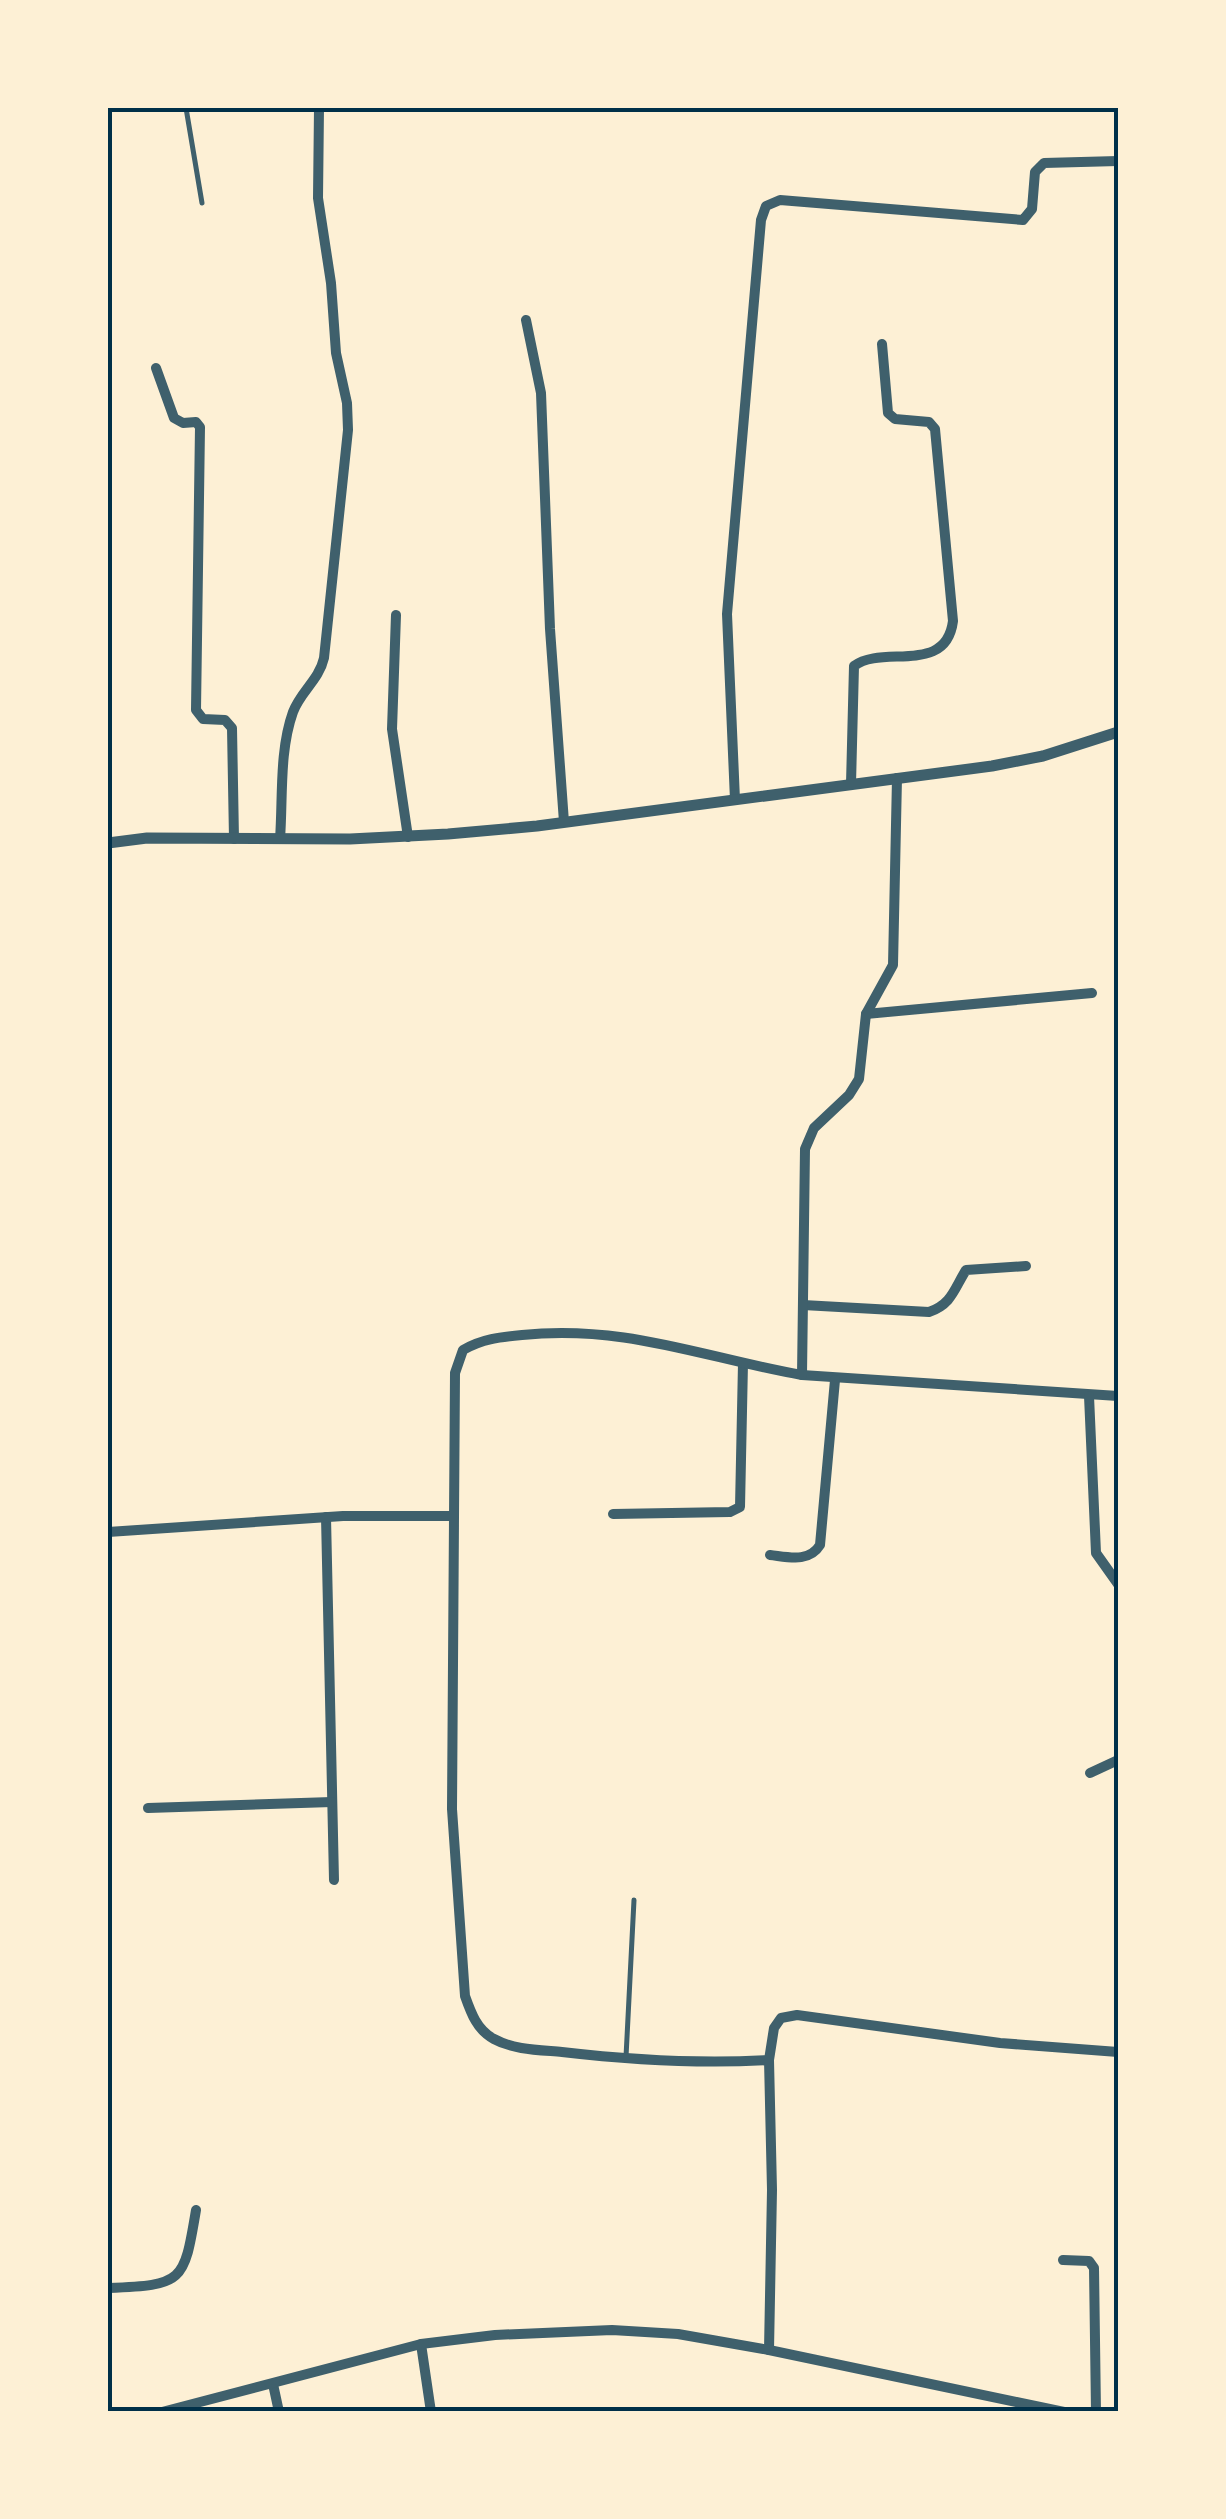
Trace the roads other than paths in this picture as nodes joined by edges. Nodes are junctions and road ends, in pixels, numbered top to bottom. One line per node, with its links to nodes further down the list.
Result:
1 (186, 108): 4 (lane)
2 (319, 108): 16 (street)
3 (1118, 162): 12 (street)
4 (202, 203)
5 (526, 320): 13 (street)
6 (882, 344): 11 (street)
7 (156, 368): 15 (street)
8 (396, 615): 14 (street)
9 (1118, 732): 10 (street)
10 (898, 778): 11 (street); 19 (street)
11 (850, 784): 12 (street)
12 (735, 800): 13 (street)
13 (564, 822): 14 (street)
14 (408, 837): 16 (street)
15 (234, 839): 16 (street); 17 (street)
16 (280, 839)
17 (108, 843)
18 (1092, 993): 19 (street)
19 (866, 1014): 21 (street)
20 (1026, 1266): 21 (street)
21 (803, 1305): 23 (street)
22 (744, 1363): 23 (street); 27 (street); 28 (street)
23 (802, 1375): 24 (street)
24 (835, 1380): 25 (street); 31 (street)
25 (1089, 1396): 26 (street); 32 (street)
26 (1118, 1396)
27 (613, 1514)
28 (454, 1516): 29 (street); 40 (street)
29 (326, 1517): 30 (street); 35 (street)
30 (108, 1532)
31 (770, 1555)
32 (1118, 1584)
33 (1118, 1760): 34 (street)
34 (1090, 1773)
35 (332, 1802): 36 (street); 37 (street)
36 (148, 1808)
37 (334, 1880)
38 (634, 1900): 40 (lane)
39 (1118, 2052): 41 (street)
40 (626, 2060): 41 (street)
41 (769, 2060): 46 (street)
42 (196, 2210): 44 (street)
43 (1063, 2260): 53 (street)
44 (108, 2288)
45 (421, 2344): 46 (street); 47 (street); 51 (street)
46 (769, 2350): 48 (street)
47 (273, 2384): 49 (street); 50 (street)
48 (1026, 2408): 52 (street)
49 (162, 2412)
50 (279, 2412)
51 (431, 2412)
52 (1064, 2412)
53 (1096, 2412)

